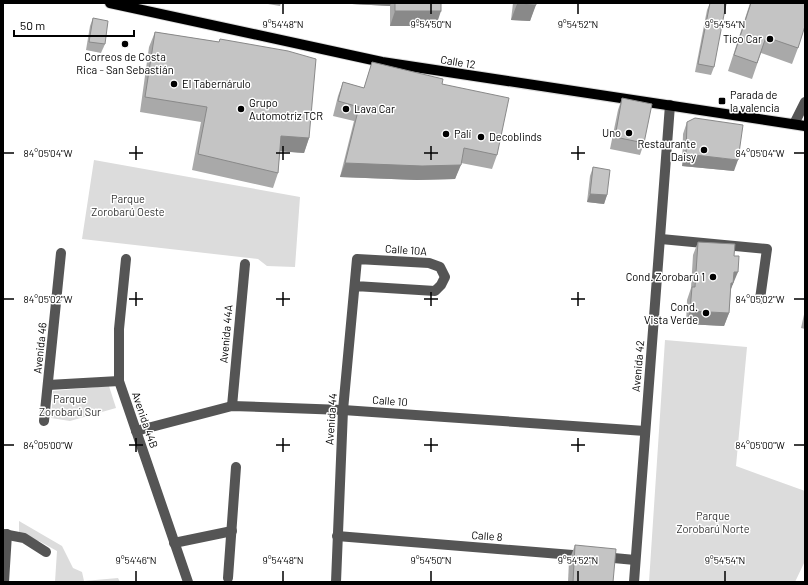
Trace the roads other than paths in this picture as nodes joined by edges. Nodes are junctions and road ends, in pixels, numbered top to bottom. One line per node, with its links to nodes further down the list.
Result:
1 (110, 3): 3 (main road, Calle 12)
2 (805, 102): 4 (street)
3 (670, 105): 4 (main road, Calle 12); 6 (street, Avenida 42)
4 (794, 124): 5 (main road, Calle 12)
5 (805, 126)
6 (660, 239): 12 (street); 19 (street, Avenida 42)
7 (61, 252): 14 (street, Avenida 46)
8 (126, 259): 13 (street, Avenida 44B)
9 (357, 259): 11 (street, Avenida 44); 11 (street, Calle 10A)
10 (245, 264): 15 (street, Avenida 44A)
11 (355, 286): 16 (street, Avenida 44)
12 (760, 299)
13 (119, 381): 14 (street); 18 (street, Avenida 44B)
14 (48, 385): 17 (street, Avenida 46)
15 (232, 406): 16 (street, Calle 10); 18 (street, Calle 10)
16 (343, 410): 19 (street, Calle 10); 23 (street, Avenida 44)
17 (44, 421)
18 (136, 431): 24 (street, Avenida 44B)
19 (645, 431): 26 (street, Avenida 42)
20 (236, 467): 21 (street)
21 (232, 531): 24 (street); 27 (street)
22 (5, 534): 25 (street); 28 (street)
23 (337, 536): 26 (street, Calle 8); 30 (street, Avenida 44)
24 (174, 543): 29 (street, Avenida 44B)
25 (46, 552)
26 (635, 560): 31 (street, Avenida 42)
27 (228, 578)
28 (4, 582)
29 (188, 582)
30 (336, 582)
31 (634, 582)

